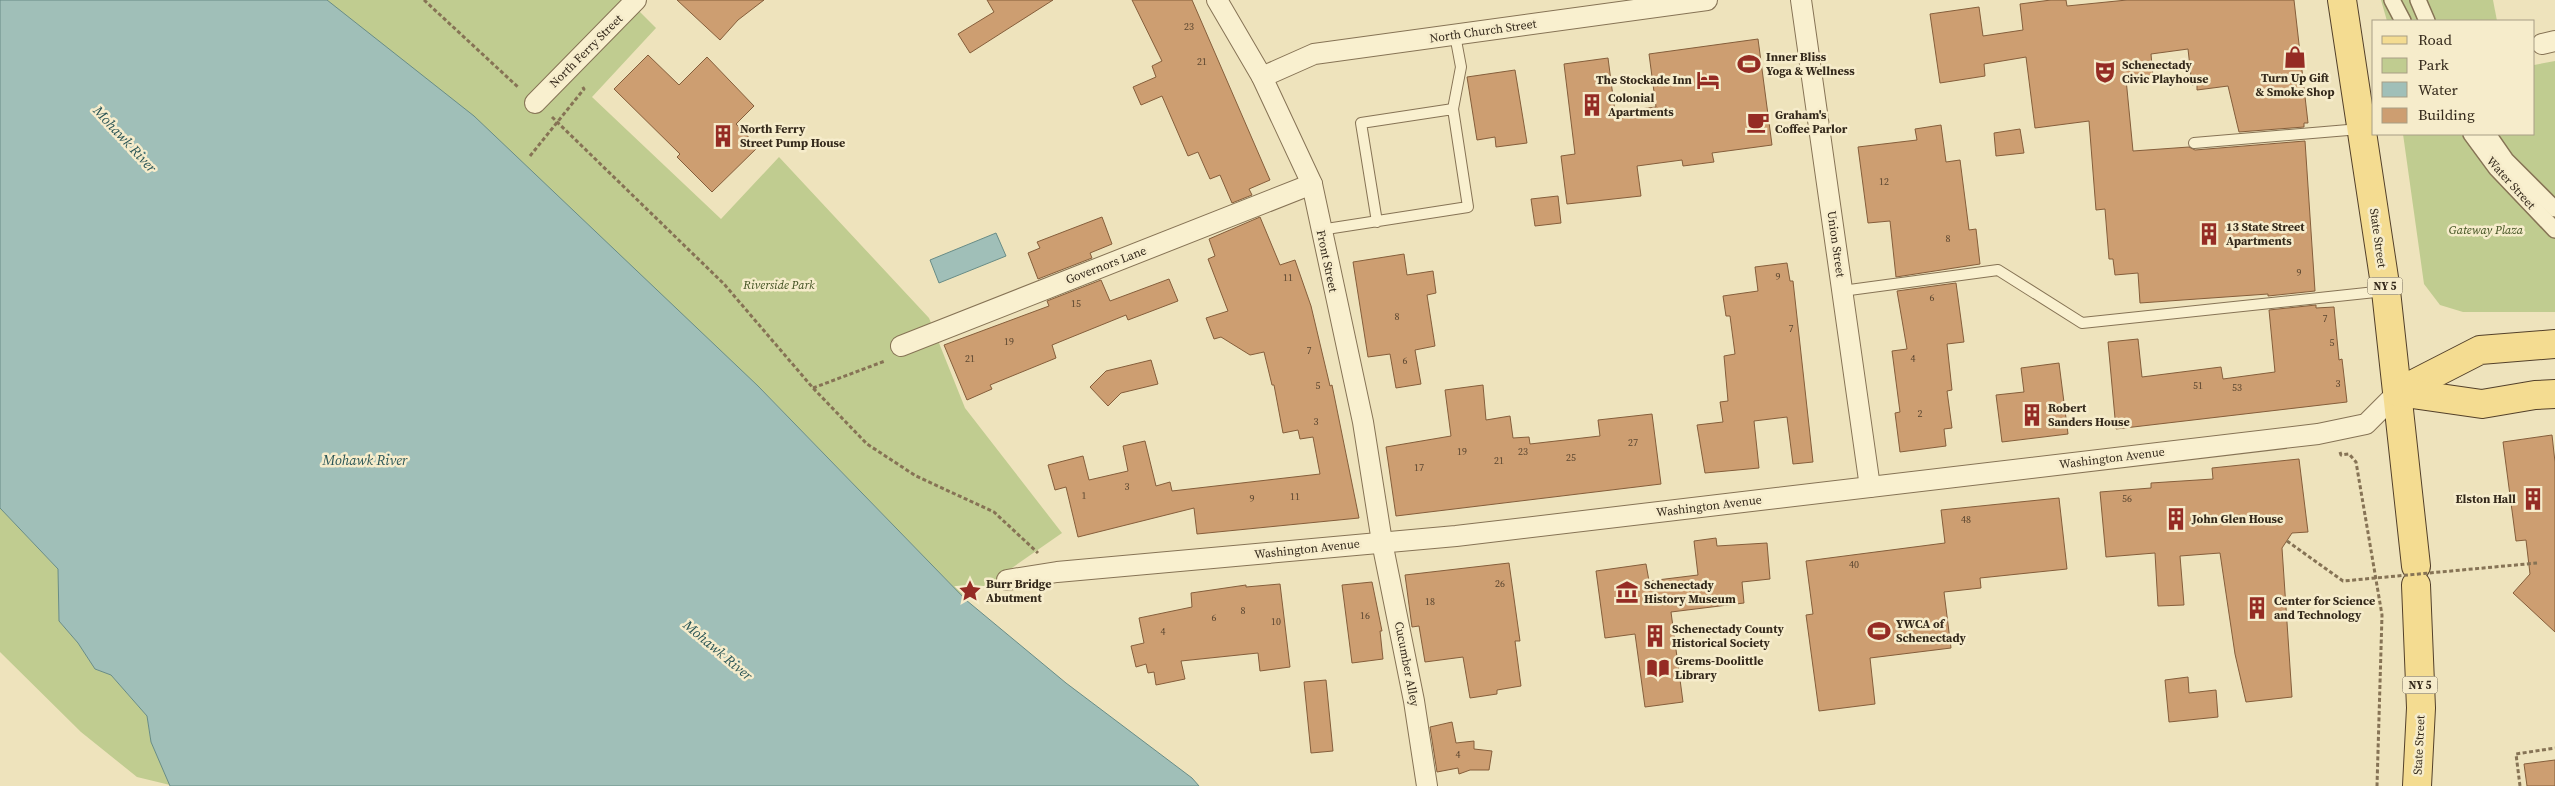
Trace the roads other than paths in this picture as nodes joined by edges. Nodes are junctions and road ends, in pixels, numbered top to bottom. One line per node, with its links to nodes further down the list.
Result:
1 (636, 0): 12 (street, North Ferry Street)
2 (1217, 0): 11 (street, Front Street)
3 (1707, 0): 10 (street, North Church Street)
4 (1800, 0): 23 (street, Union Street)
5 (2342, 0): 14 (main road, State Street / NY 5)
6 (2392, 0): 8 (street)
7 (2418, 0): 9 (street)
8 (2402, 20)
9 (2427, 20)
10 (1455, 35): 11 (street, North Church Street); 13 (lane)
11 (1262, 77): 18 (street, Front Street)
12 (535, 103)
13 (1453, 109): 20 (lane); 20 (lane)
14 (2362, 129): 17 (lane); 24 (main road, State Street / NY 5)
15 (2472, 135): 22 (street, Water Street)
16 (2489, 135): 19 (street, Water Street)
17 (2194, 143)
18 (1312, 184): 21 (street, Front Street); 26 (street, Governors Lane)
19 (2555, 209)
20 (1377, 222): 21 (lane)
21 (1320, 230): 30 (street, Front Street)
22 (2555, 230)
23 (1842, 291): 24 (lane); 29 (street, Union Street)
24 (2386, 291): 27 (main road, State Street / NY 5)
25 (2555, 344): 27 (main road, Washington Avenue)
26 (901, 346)
27 (2398, 392): 28 (main road); 29 (street, Washington Avenue); 33 (main road, State Street / NY 5)
28 (2555, 394)
29 (1870, 487): 30 (street, Washington Avenue)
30 (1382, 542): 31 (street, Washington Avenue); 32 (street, Cucumber Alley)
31 (1007, 580)
32 (1427, 786)
33 (2417, 786)

